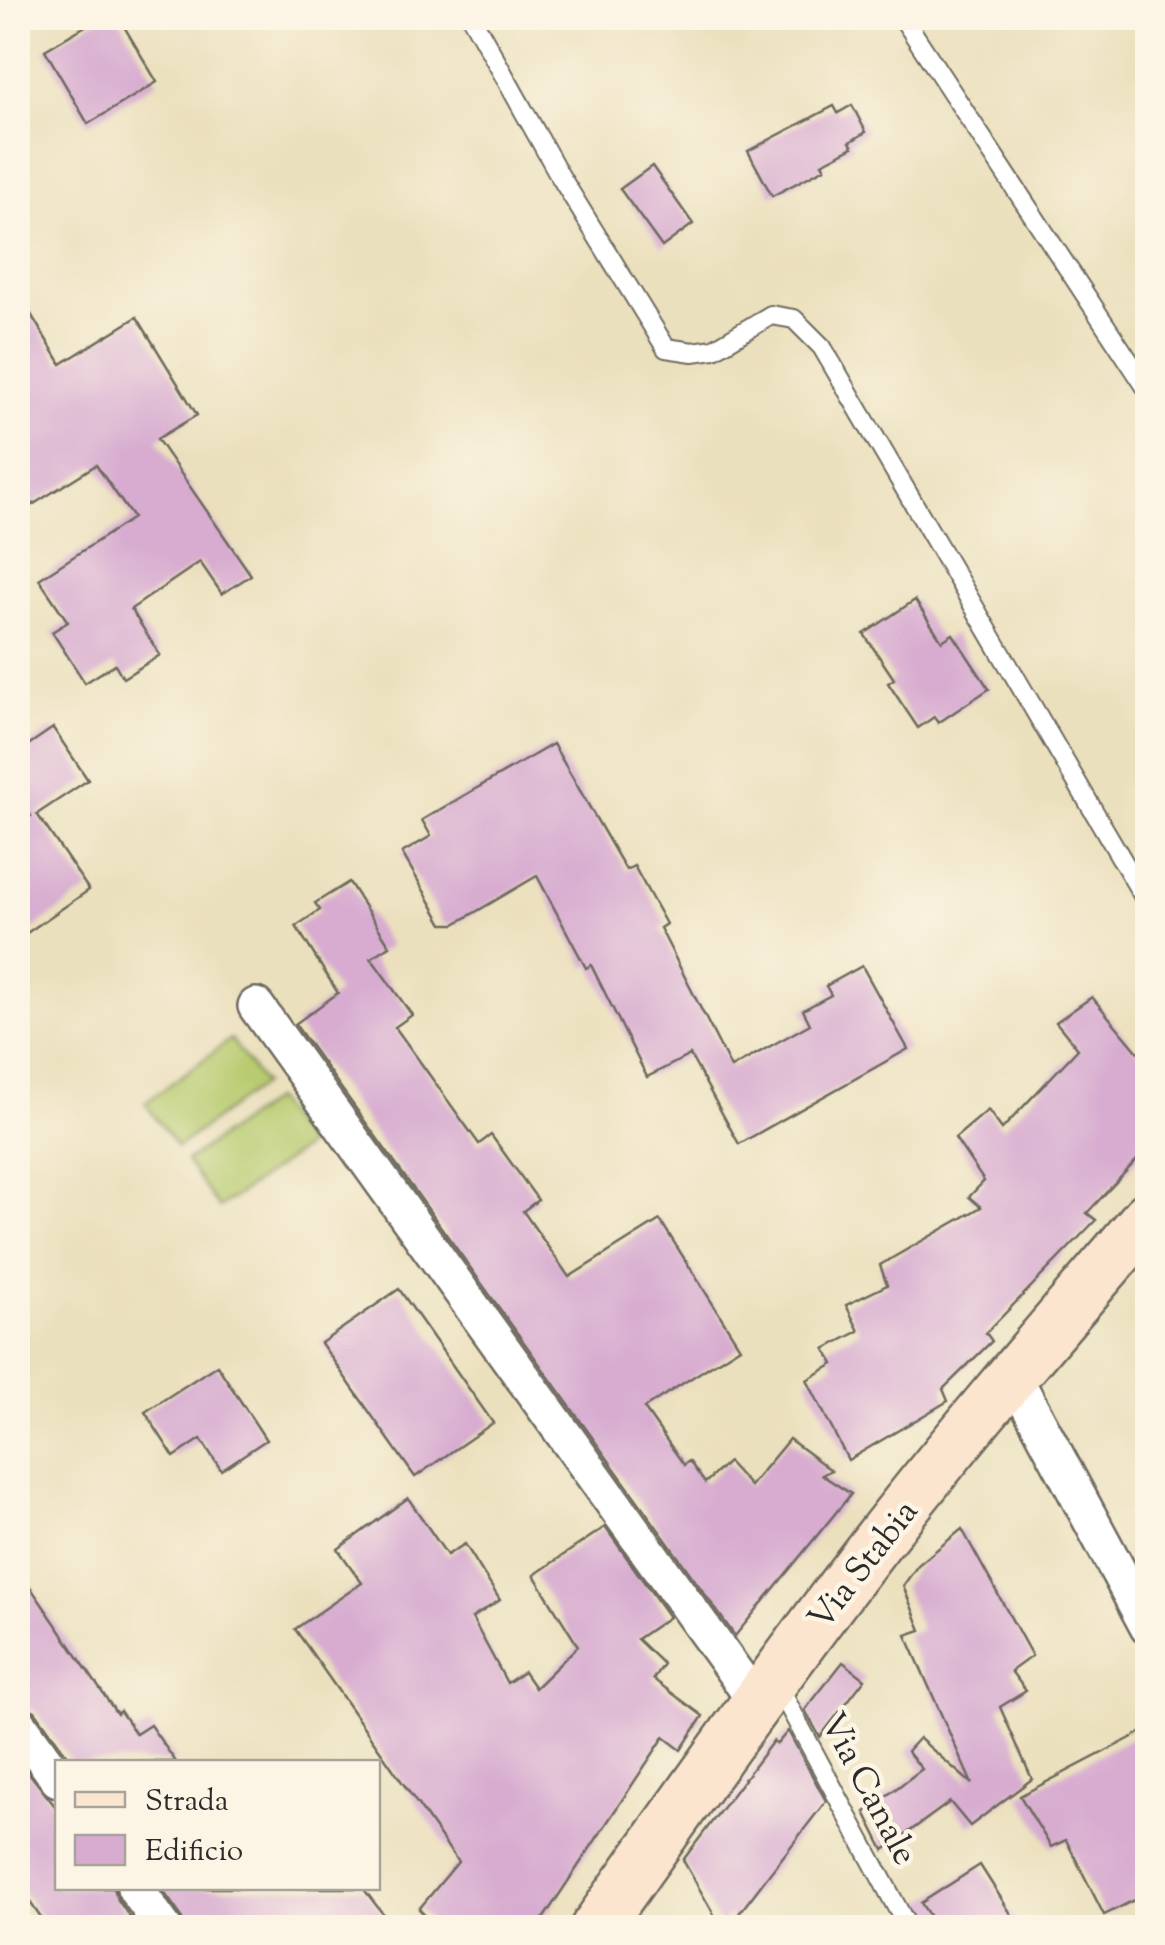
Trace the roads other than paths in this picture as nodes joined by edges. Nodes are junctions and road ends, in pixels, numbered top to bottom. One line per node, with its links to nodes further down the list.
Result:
1 (472, 18): 4 (lane)
2 (903, 18): 3 (lane)
3 (1148, 390)
4 (1148, 904)
5 (256, 1006): 9 (street)
6 (1148, 1218): 7 (main road, Via Stabia)
7 (1013, 1374): 8 (street); 9 (main road, Via Stabia)
8 (1148, 1626)
9 (766, 1691): 14 (main road, Via Stabia); 15 (lane, Via Canale)
10 (18, 1722): 11 (street)
11 (55, 1775)
12 (136, 1890): 13 (street)
13 (164, 1928)
14 (596, 1928)
15 (908, 1928)

